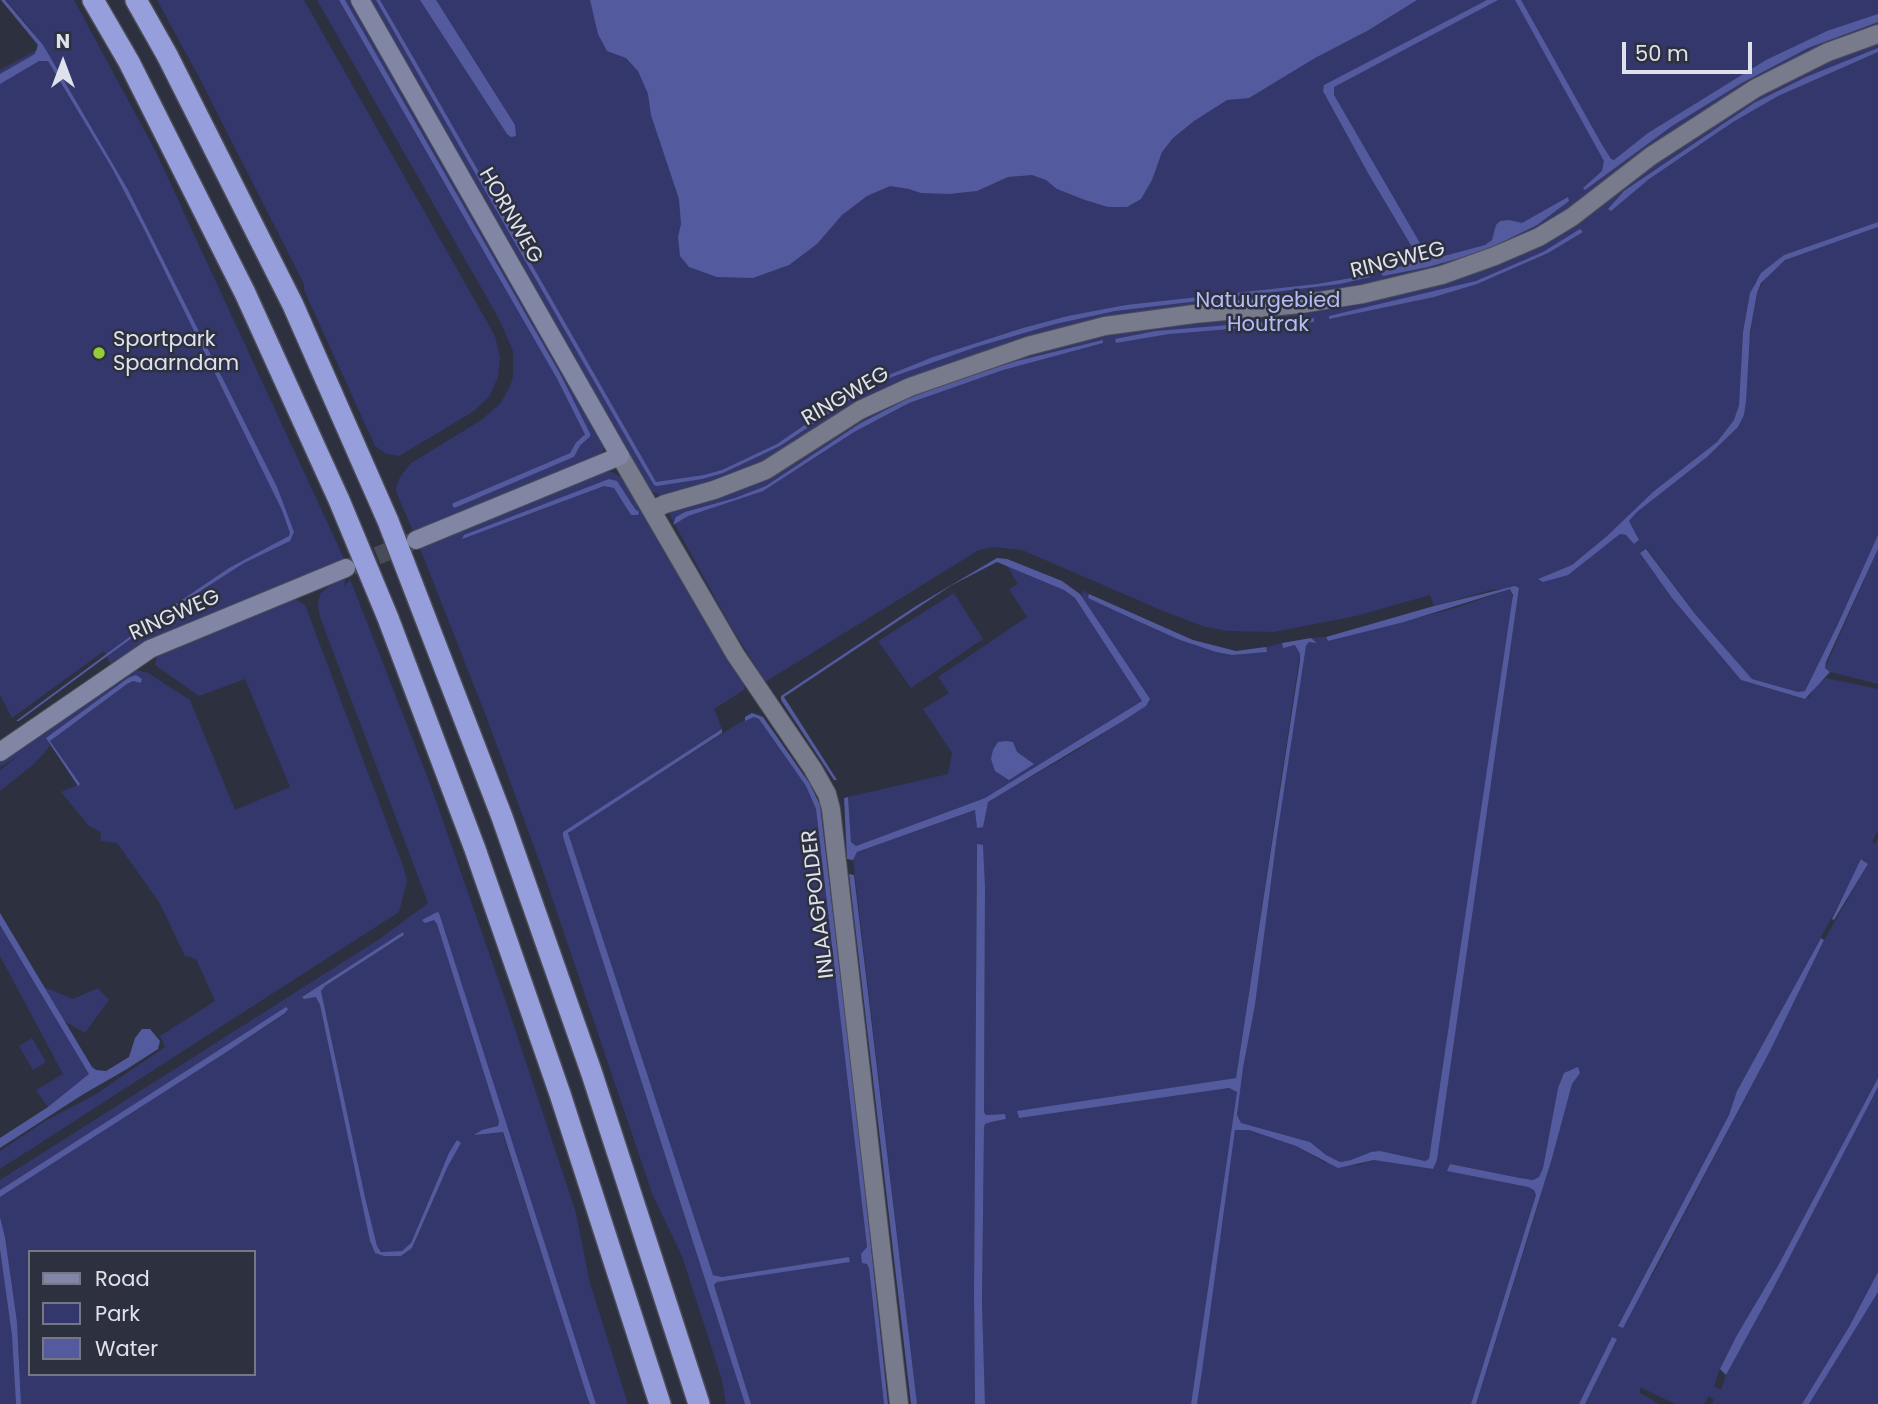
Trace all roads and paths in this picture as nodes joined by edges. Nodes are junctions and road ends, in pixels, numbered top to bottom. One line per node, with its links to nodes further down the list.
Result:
1 (93, 0): 10 (highway)
2 (136, 0): 11 (highway)
3 (360, 0): 5 (street, HORNWEG)
4 (1878, 34): 6 (street, RINGWEG)
5 (620, 456): 6 (street, INLAAGPOLDER); 7 (street)
6 (652, 510): 12 (street, INLAAGPOLDER)
7 (416, 540)
8 (346, 568): 9 (street, RINGWEG)
9 (0, 752)
10 (660, 1404)
11 (699, 1404)
12 (899, 1404)

